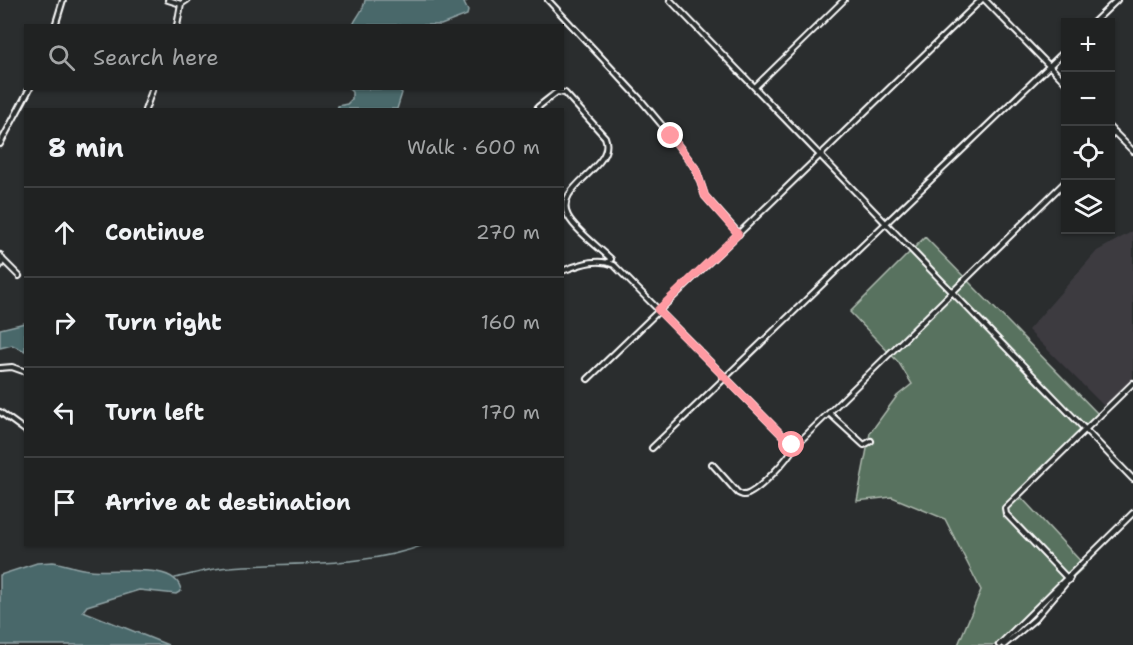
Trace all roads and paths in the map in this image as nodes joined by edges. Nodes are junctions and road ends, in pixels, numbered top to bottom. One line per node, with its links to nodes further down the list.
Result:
1 (63, 0): 11 (street)
2 (168, 0): 9 (street)
3 (187, 0): 9 (street)
4 (548, 0): 27 (street)
5 (844, 0): 16 (street)
6 (983, 0): 14 (street); 24 (street)
7 (1118, 0): 10 (street)
8 (673, 1): 16 (street)
9 (180, 4): 12 (street)
10 (1098, 18)
11 (56, 24)
12 (177, 24)
13 (1061, 54): 14 (street)
14 (1049, 66): 15 (street); 26 (street)
15 (1061, 79)
16 (754, 88): 24 (street)
17 (29, 90): 22 (street)
18 (152, 90): 20 (street)
19 (538, 107): 30 (street)
20 (146, 108)
21 (1115, 132): 23 (street)
22 (0, 144)
23 (1133, 151)
24 (820, 155): 26 (street); 27 (street)
25 (1061, 185): 34 (street)
26 (885, 224): 34 (street); 38 (street)
27 (738, 234): 35 (street)
28 (0, 255): 29 (street)
29 (3, 260): 31 (street); 33 (street)
30 (607, 262): 32 (street); 35 (street)
31 (0, 266)
32 (564, 270)
33 (20, 276)
34 (952, 293): 42 (street); 44 (street)
35 (658, 310): 38 (street); 39 (street)
36 (0, 368): 37 (street)
37 (24, 371)
38 (725, 377): 46 (street); 47 (street)
39 (588, 379)
40 (1133, 383): 44 (street)
41 (0, 412): 43 (street)
42 (830, 413): 45 (street); 46 (street)
43 (24, 430)
44 (1085, 430): 49 (street); 51 (street)
45 (871, 441)
46 (794, 447): 48 (street)
47 (652, 448)
48 (712, 464)
49 (1133, 478)
50 (1133, 513): 51 (street)
51 (1068, 579): 52 (street); 53 (street)
52 (1024, 620): 53 (street); 54 (street)
53 (1029, 625): 55 (street)
54 (999, 645)
55 (1004, 645)

